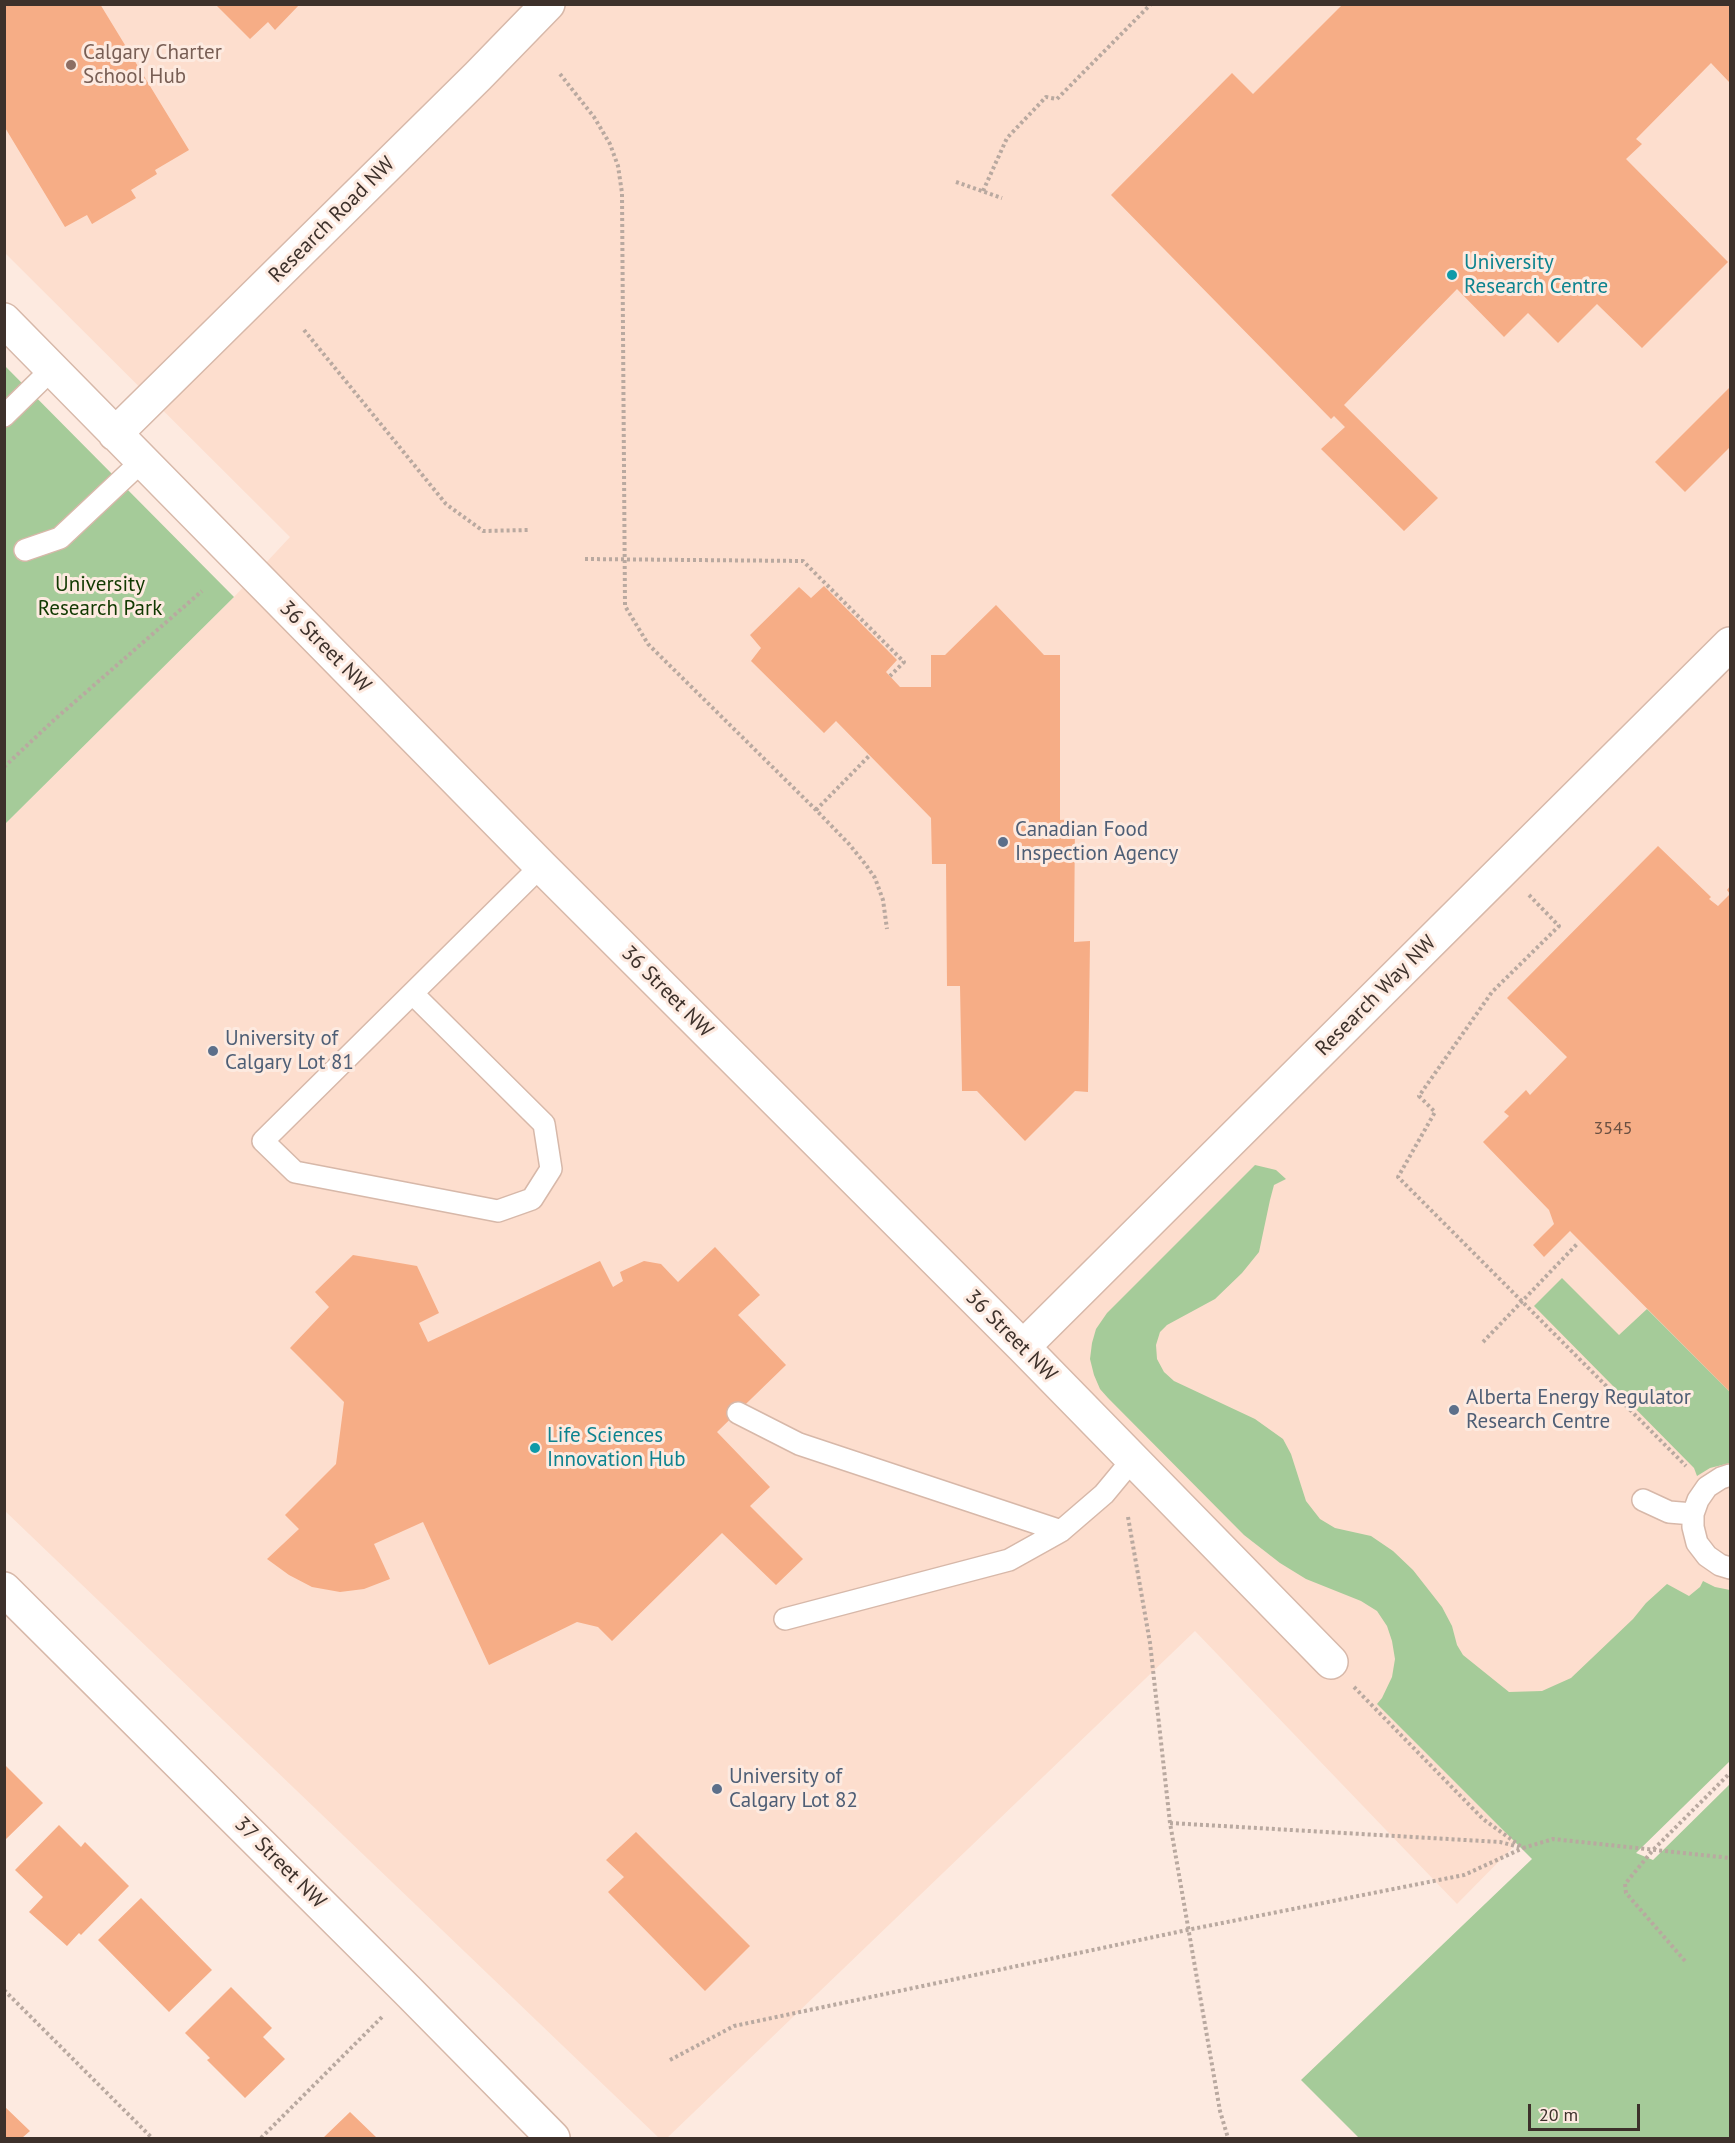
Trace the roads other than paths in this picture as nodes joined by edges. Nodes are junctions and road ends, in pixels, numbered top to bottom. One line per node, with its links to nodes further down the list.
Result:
1 (548, 4): 5 (street, Research Road NW)
2 (4, 320): 3 (street, 36 Street NW)
3 (52, 369): 4 (lane); 5 (street, 36 Street NW)
4 (4, 416)
5 (115, 434): 6 (street, 36 Street NW)
6 (142, 461): 7 (lane); 9 (street, 36 Street NW)
7 (25, 550)
8 (1731, 644): 11 (street, Research Way NW)
9 (541, 866): 10 (lane); 11 (street, 36 Street NW)
10 (413, 994): 10 (lane)
11 (1023, 1347): 13 (street, 36 Street NW)
12 (738, 1413): 17 (lane)
13 (1133, 1459): 17 (lane); 21 (street, 36 Street NW)
14 (1731, 1475): 16 (lane)
15 (1643, 1500): 16 (lane)
16 (1693, 1514): 18 (lane)
17 (1061, 1531): 20 (lane)
18 (1731, 1568)
19 (4, 1589): 22 (street, 37 Street NW)
20 (785, 1619)
21 (1331, 1662)
22 (553, 2139)

